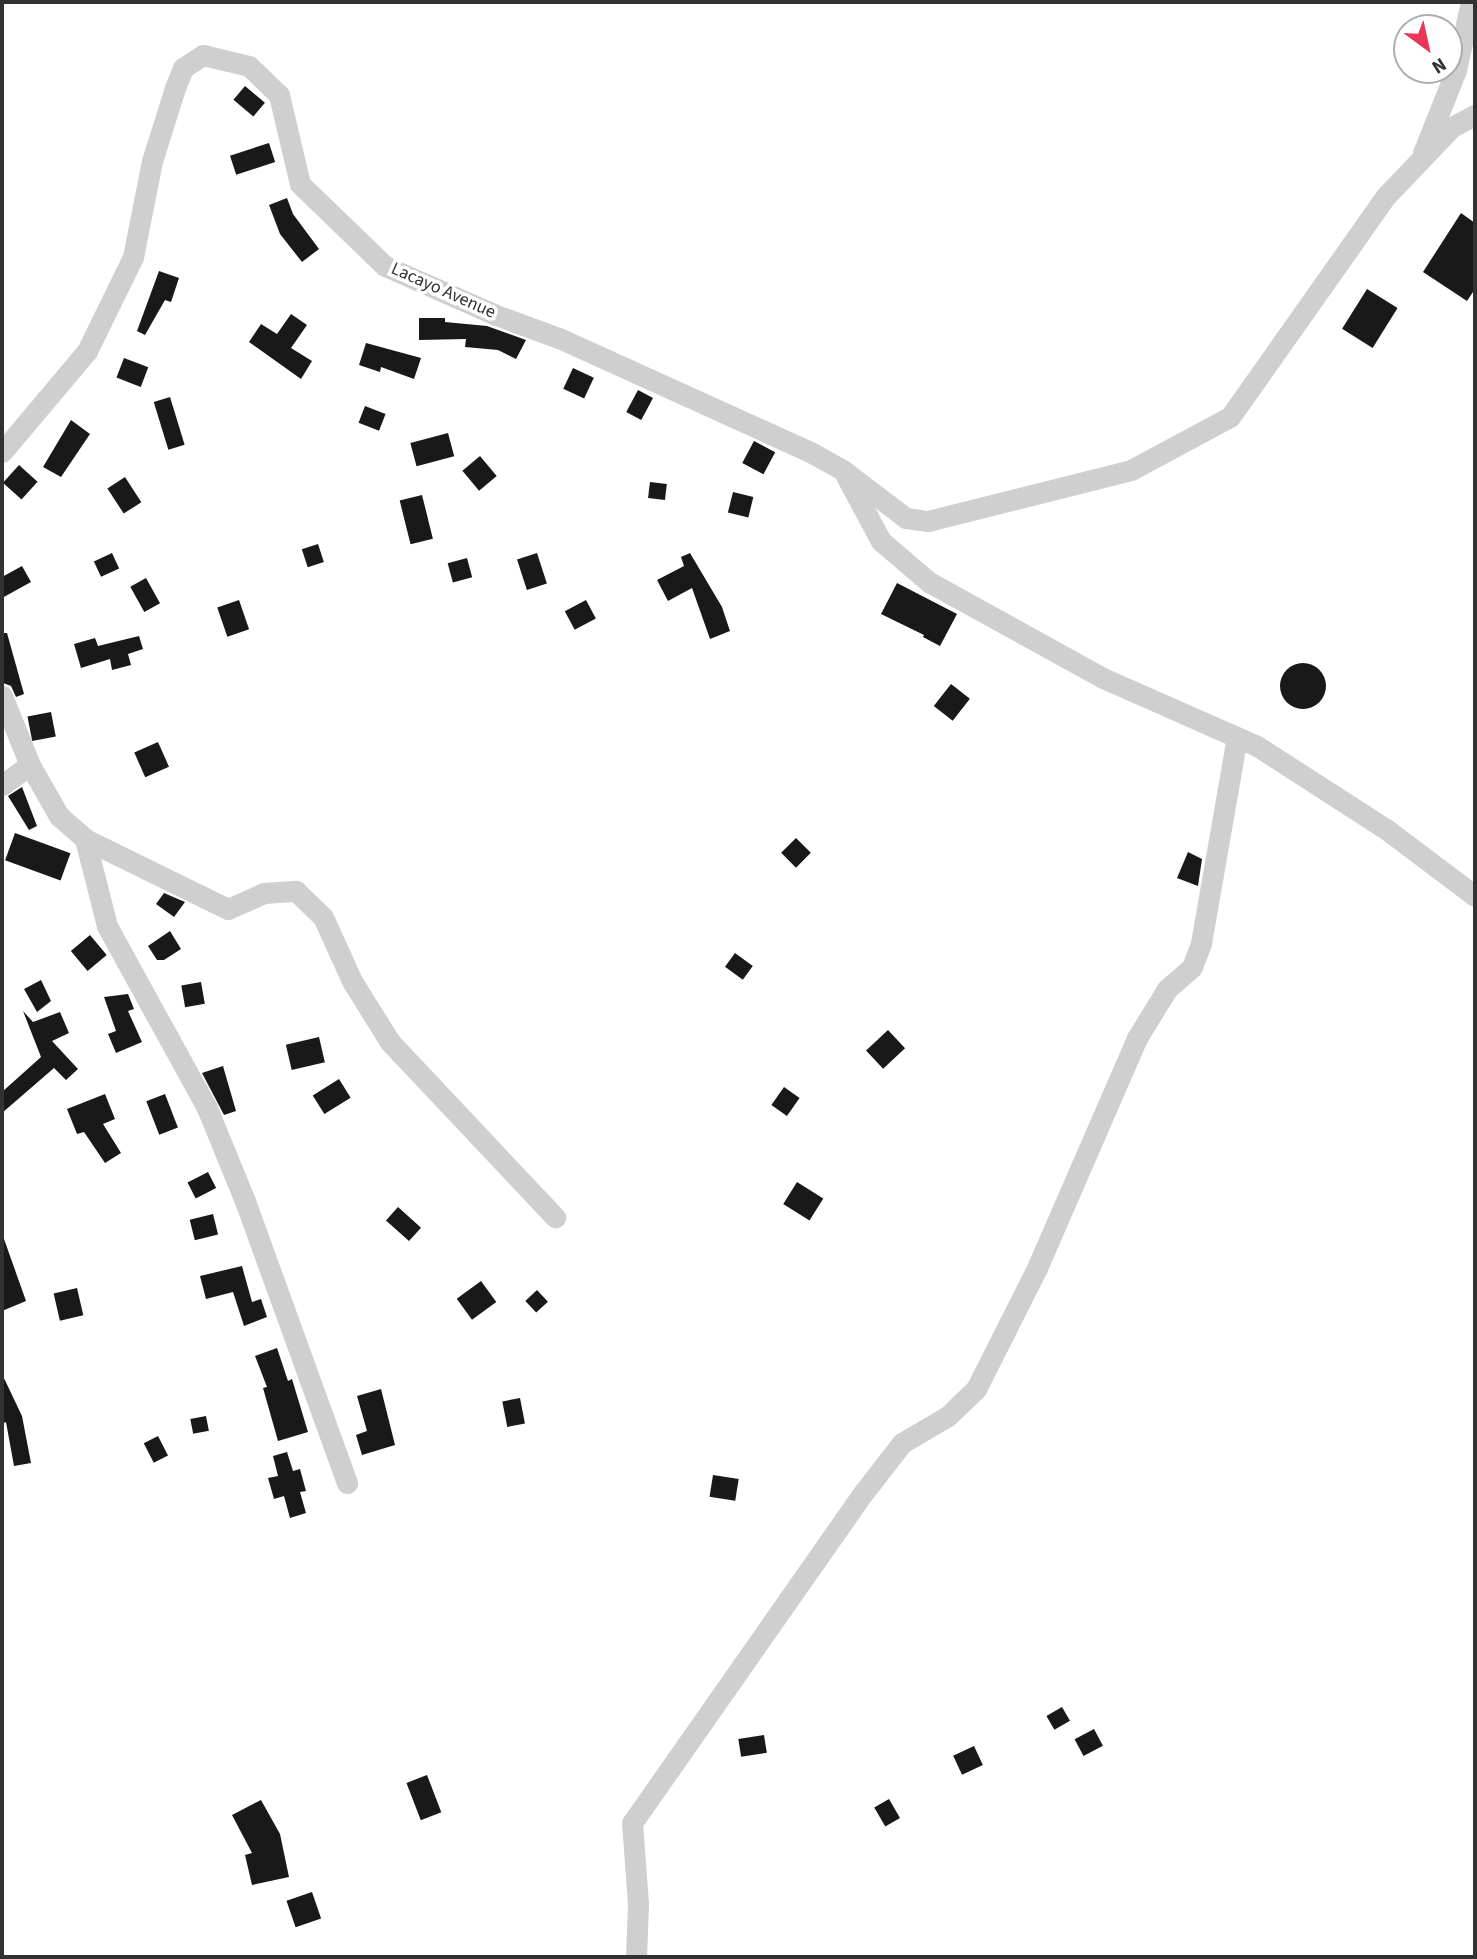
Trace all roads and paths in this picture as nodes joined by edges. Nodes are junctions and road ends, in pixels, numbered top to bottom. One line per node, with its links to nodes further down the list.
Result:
1 (1471, 2): 3 (street)
2 (1475, 115): 3 (street, Lacayo Avenue)
3 (1419, 163): 5 (street, Lacayo Avenue)
4 (2, 452): 5 (street, Lacayo Avenue)
5 (844, 471): 7 (street)
6 (2, 696): 8 (street)
7 (1237, 737): 11 (street); 14 (street)
8 (30, 765): 9 (street); 10 (street)
9 (2, 785)
10 (85, 839): 12 (street); 13 (street)
11 (1475, 896)
12 (555, 1217)
13 (347, 1483)
14 (636, 1957)

